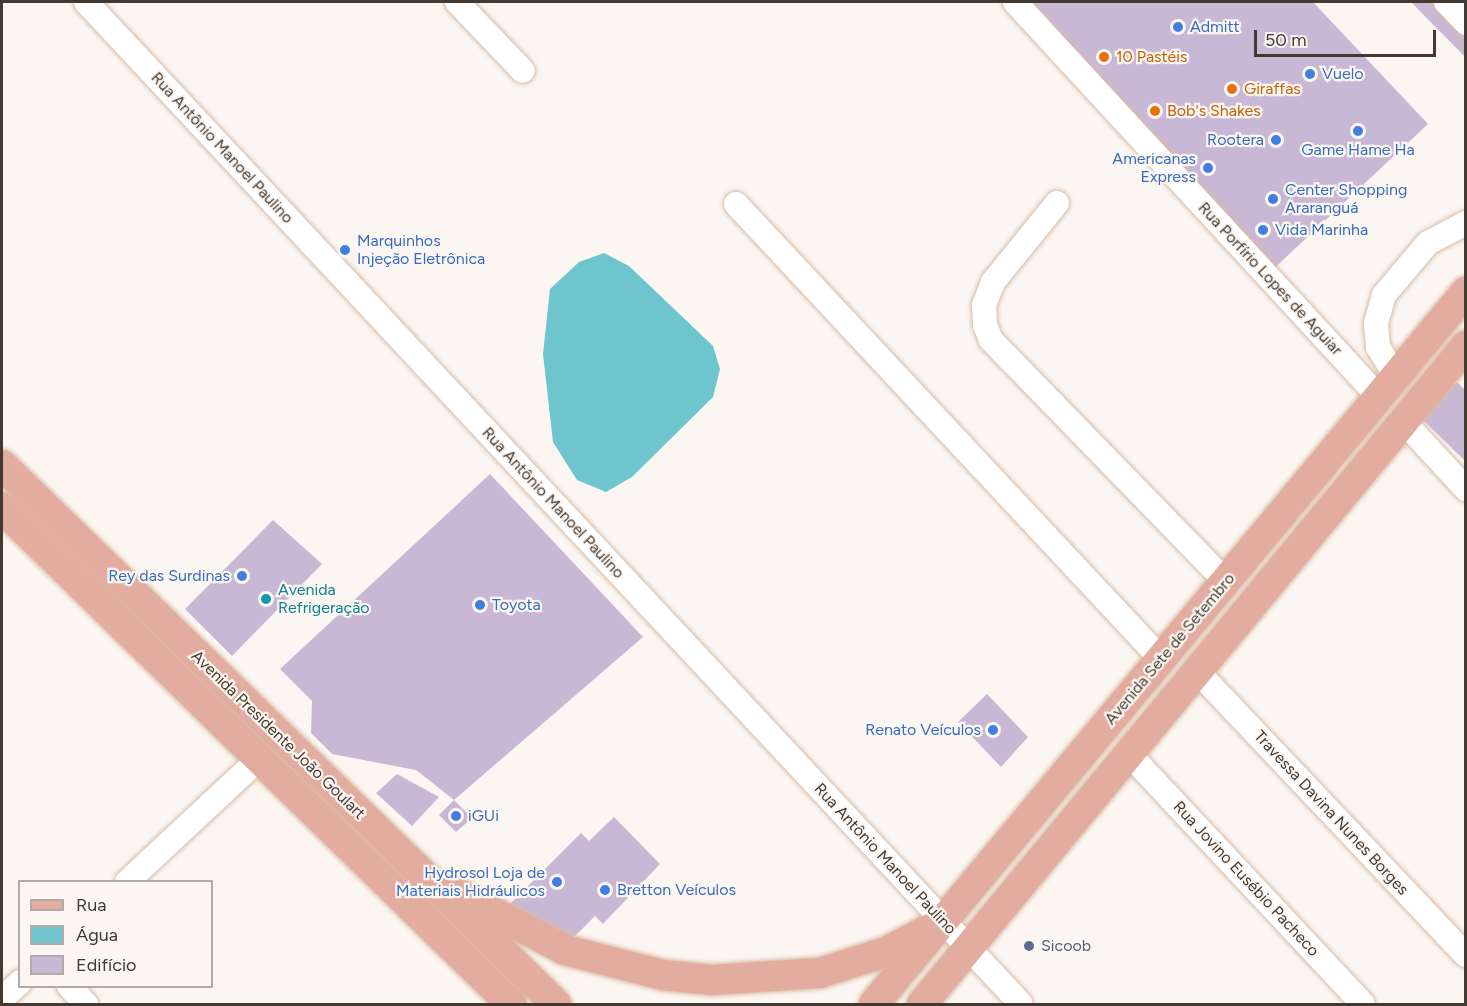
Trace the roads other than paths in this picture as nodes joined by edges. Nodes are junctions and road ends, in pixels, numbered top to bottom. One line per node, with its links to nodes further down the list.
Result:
1 (457, 2): 6 (street)
2 (1015, 2): 12 (street, Rua Porfírio Lopes de Aguiar)
3 (1446, 2): 5 (street)
4 (98, 6): 24 (street, Rua Antônio Manoel Paulino)
5 (1466, 23)
6 (523, 71)
7 (1057, 203): 17 (street)
8 (736, 204): 18 (street)
9 (1466, 223): 12 (street)
10 (1466, 292): 12 (main road, Avenida Sete de Setembro)
11 (1466, 345): 13 (main road, Avenida Sete de Setembro)
12 (1388, 386): 13 (main road); 17 (main road, Avenida Sete de Setembro)
13 (1403, 421): 15 (street); 19 (main road, Avenida Sete de Setembro)
14 (2, 465): 22 (main road, Avenida Presidente João Goulart)
15 (1466, 489)
16 (2, 508): 21 (main road, Avenida Presidente João Goulart)
17 (1226, 582): 18 (main road, Avenida Sete de Setembro)
18 (1161, 659): 24 (main road, Avenida Sete de Setembro)
19 (1197, 671): 20 (main road, Avenida Sete de Setembro); 26 (street, Travessa Davina Nunes Borges)
20 (1129, 754): 25 (main road, Avenida Sete de Setembro); 36 (street, Rua Jovino Eusébio Pacheco)
21 (259, 759): 23 (street); 31 (main road, Avenida Presidente João Goulart)
22 (400, 854): 24 (main road); 32 (main road, Avenida Presidente João Goulart)
23 (129, 880)
24 (943, 921): 25 (street, Rua Antônio Manoel Paulino); 33 (main road, Avenida Sete de Setembro)
25 (969, 948): 34 (main road, Avenida Sete de Setembro); 35 (street, Rua Antônio Manoel Paulino)
26 (1466, 955)
27 (18, 984): 29 (street)
28 (70, 988): 30 (street)
29 (2, 999)
30 (86, 1005)
31 (511, 1005)
32 (556, 1005)
33 (874, 1005)
34 (922, 1005)
35 (1021, 1005)
36 (1363, 1005)

